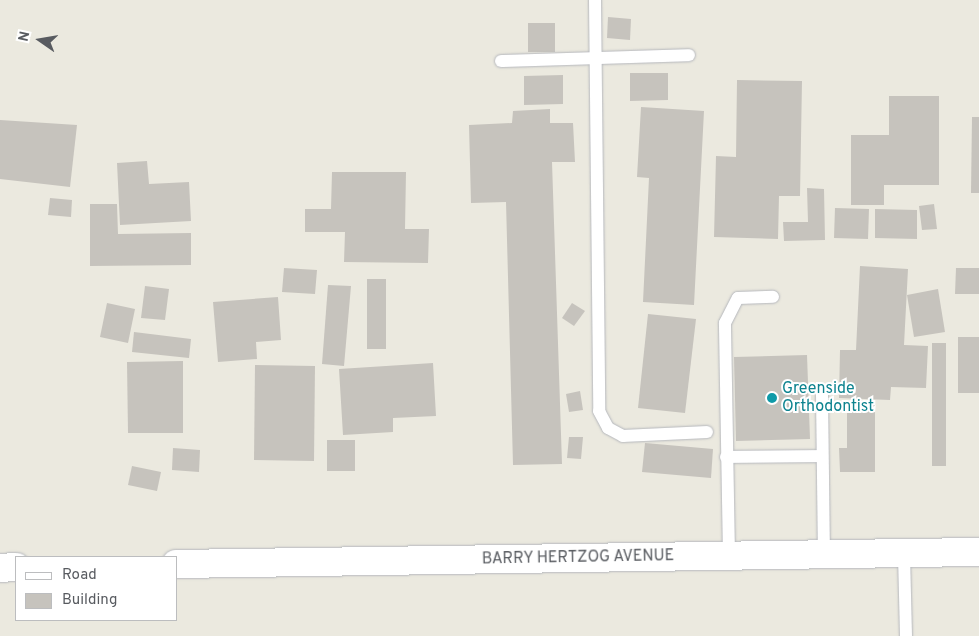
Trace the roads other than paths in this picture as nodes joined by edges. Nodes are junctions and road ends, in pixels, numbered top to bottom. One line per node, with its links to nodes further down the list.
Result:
1 (595, 0): 3 (lane)
2 (689, 55): 3 (lane)
3 (595, 58): 4 (lane); 7 (lane)
4 (501, 61)
5 (773, 297): 9 (lane)
6 (822, 395): 8 (lane)
7 (707, 432)
8 (822, 456): 9 (lane); 12 (lane)
9 (726, 457): 13 (lane)
10 (979, 552): 11 (main road, BARRY HERTZOG AVENUE)
11 (904, 554): 12 (main road, BARRY HERTZOG AVENUE); 17 (lane)
12 (824, 555): 13 (main road, BARRY HERTZOG AVENUE)
13 (729, 556): 14 (main road, BARRY HERTZOG AVENUE)
14 (178, 564)
15 (15, 567): 16 (main road)
16 (0, 568)
17 (906, 636)

